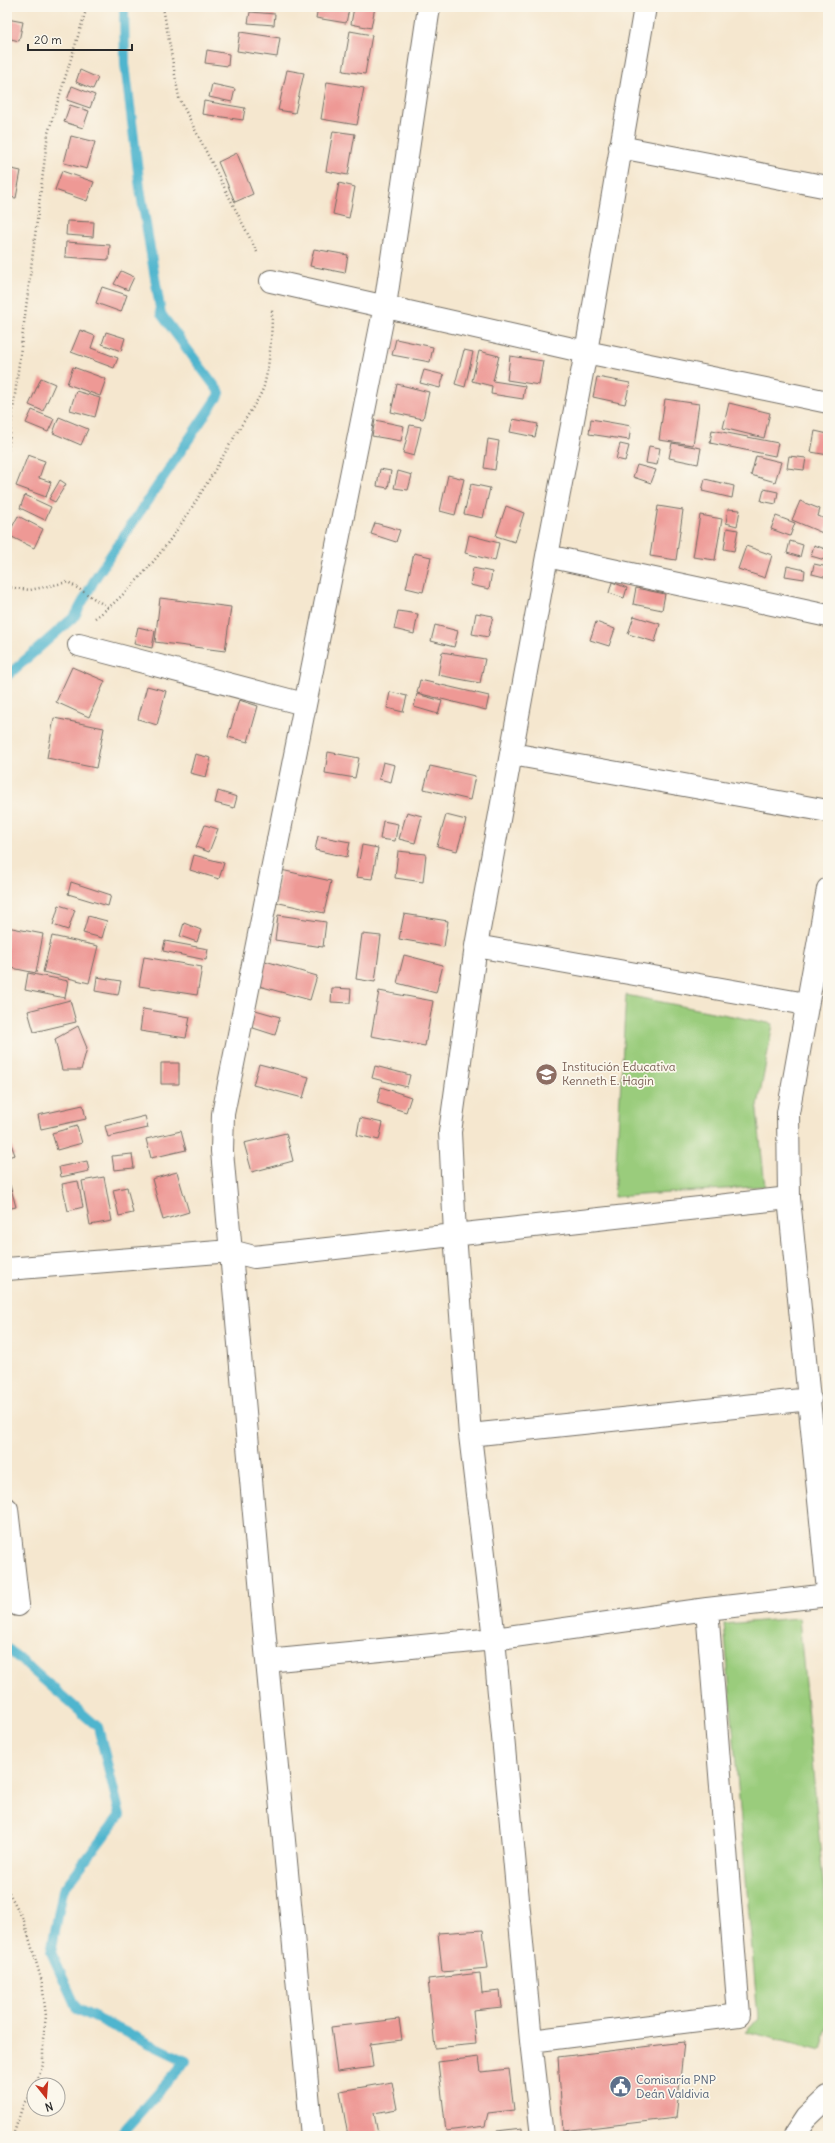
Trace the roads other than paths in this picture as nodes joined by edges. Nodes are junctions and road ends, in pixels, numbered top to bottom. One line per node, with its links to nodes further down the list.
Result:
1 (429, 7): 6 (street)
2 (645, 7): 3 (street)
3 (620, 147): 4 (street); 7 (street)
4 (828, 188)
5 (271, 281): 6 (street)
6 (385, 306): 7 (street); 12 (street)
7 (586, 352): 8 (street); 9 (street)
8 (828, 402)
9 (547, 556): 10 (street); 13 (street)
10 (828, 616)
11 (78, 645): 12 (street)
12 (304, 704): 20 (street)
13 (512, 754): 14 (street); 16 (street)
14 (828, 811)
15 (828, 888): 17 (street)
16 (476, 946): 17 (street); 19 (street)
17 (806, 1004): 18 (street)
18 (789, 1198): 19 (street); 22 (street)
19 (455, 1234): 20 (street); 23 (street)
20 (231, 1251): 21 (street); 30 (street)
21 (7, 1269)
22 (810, 1399): 23 (street); 25 (street)
23 (470, 1435): 29 (street)
24 (7, 1509): 27 (street)
25 (828, 1591)
26 (828, 1595): 28 (street)
27 (18, 1605)
28 (707, 1609): 29 (street); 31 (street)
29 (494, 1639): 30 (street); 31 (street)
30 (267, 1661): 33 (street)
31 (531, 2041): 34 (street)
32 (828, 2096): 35 (street)
33 (312, 2136)
34 (542, 2136)
35 (794, 2136)

